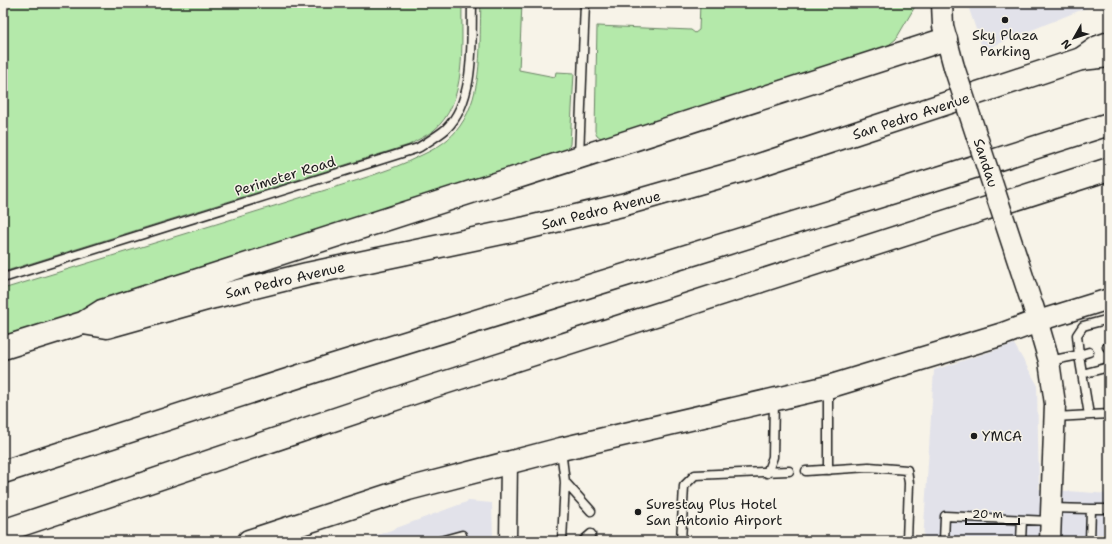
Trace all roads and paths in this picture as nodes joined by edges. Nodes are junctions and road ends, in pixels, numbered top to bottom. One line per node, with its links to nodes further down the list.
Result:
1 (472, 3): 11 (lane, Perimeter Road)
2 (585, 3): 9 (lane)
3 (942, 3): 4 (street, Sandau)
4 (946, 39): 9 (main road, San Pedro Avenue); 14 (street, Sandau, bridge)
5 (1109, 43): 7 (main road)
6 (1109, 56): 7 (main road, San Pedro Avenue)
7 (1081, 59): 15 (main road, San Pedro Avenue)
8 (1109, 124): 32 (main road)
9 (579, 157): 15 (main road, San Pedro Avenue)
10 (1109, 168): 38 (main road)
11 (3, 278)
12 (1109, 299): 14 (street)
13 (1109, 319): 18 (lane)
14 (1038, 322): 19 (street, Sandau); 22 (main road)
15 (83, 323): 16 (main road, San Pedro Avenue)
16 (3, 348)
17 (1090, 352): 18 (lane)
18 (1079, 355): 19 (lane); 21 (lane)
19 (1049, 361): 26 (street, Sandau)
20 (1109, 367): 21 (lane)
21 (1082, 374): 25 (lane)
22 (828, 387): 23 (main road); 29 (lane)
23 (774, 401): 27 (main road); 33 (lane)
24 (1109, 414): 25 (lane)
25 (1089, 415): 26 (lane)
26 (1055, 417): 39 (street, Sandau)
27 (561, 449): 28 (main road); 34 (lane)
28 (509, 462): 44 (main road); 47 (street)
29 (828, 470): 31 (lane); 51 (lane)
30 (790, 471): 33 (lane)
31 (806, 471)
32 (3, 472)
33 (767, 472): 50 (lane)
34 (565, 482): 37 (lane); 48 (lane)
35 (1091, 509): 36 (lane); 39 (lane); 55 (lane)
36 (1109, 509)
37 (591, 512)
38 (57, 514): 41 (main road); 43 (main road)
39 (1051, 515): 40 (lane); 54 (street, Sandau)
40 (1022, 520): 52 (lane); 53 (lane)
41 (3, 531)
42 (591, 534): 49 (lane)
43 (15, 541)
44 (249, 541)
45 (440, 541): 46 (lane)
46 (462, 541)
47 (508, 541)
48 (562, 541)
49 (583, 541)
50 (681, 541)
51 (907, 541)
52 (944, 541)
53 (1021, 541)
54 (1050, 541)
55 (1090, 541)

